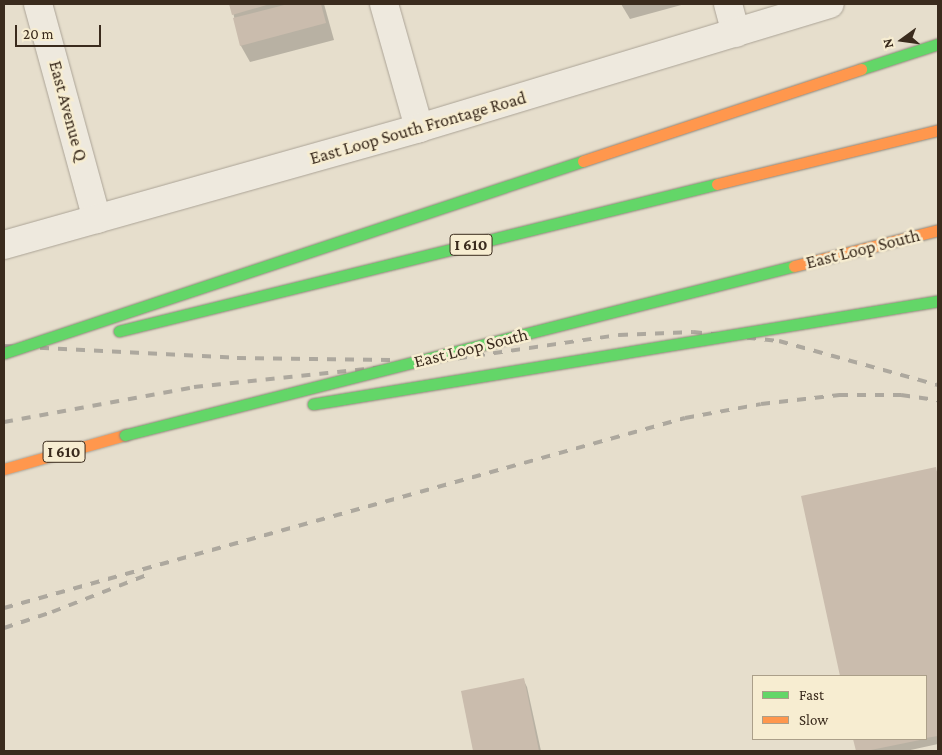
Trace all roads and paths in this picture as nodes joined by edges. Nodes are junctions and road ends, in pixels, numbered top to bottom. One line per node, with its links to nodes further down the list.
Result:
1 (38, 4): 9 (street, East Avenue Q)
2 (384, 4): 7 (street)
3 (728, 4): 5 (street)
4 (830, 4): 5 (street, East Loop South Frontage Road)
5 (736, 33): 7 (street, East Loop South Frontage Road)
6 (938, 44): 15 (highway, bridge)
7 (419, 128): 9 (street, East Loop South Frontage Road)
8 (938, 130): 13 (highway, I 610, bridge)
9 (97, 219): 11 (street, East Loop South Frontage Road)
10 (938, 230): 19 (highway, East Loop South / I 610, bridge)
11 (4, 245)
12 (938, 301): 17 (highway, bridge)
13 (109, 334)
14 (71, 343): 16 (highway)
15 (4, 352)
16 (4, 360)
17 (301, 406)
18 (272, 411): 19 (highway, bridge)
19 (124, 435): 20 (highway, East Loop South / I 610)
20 (4, 469)

